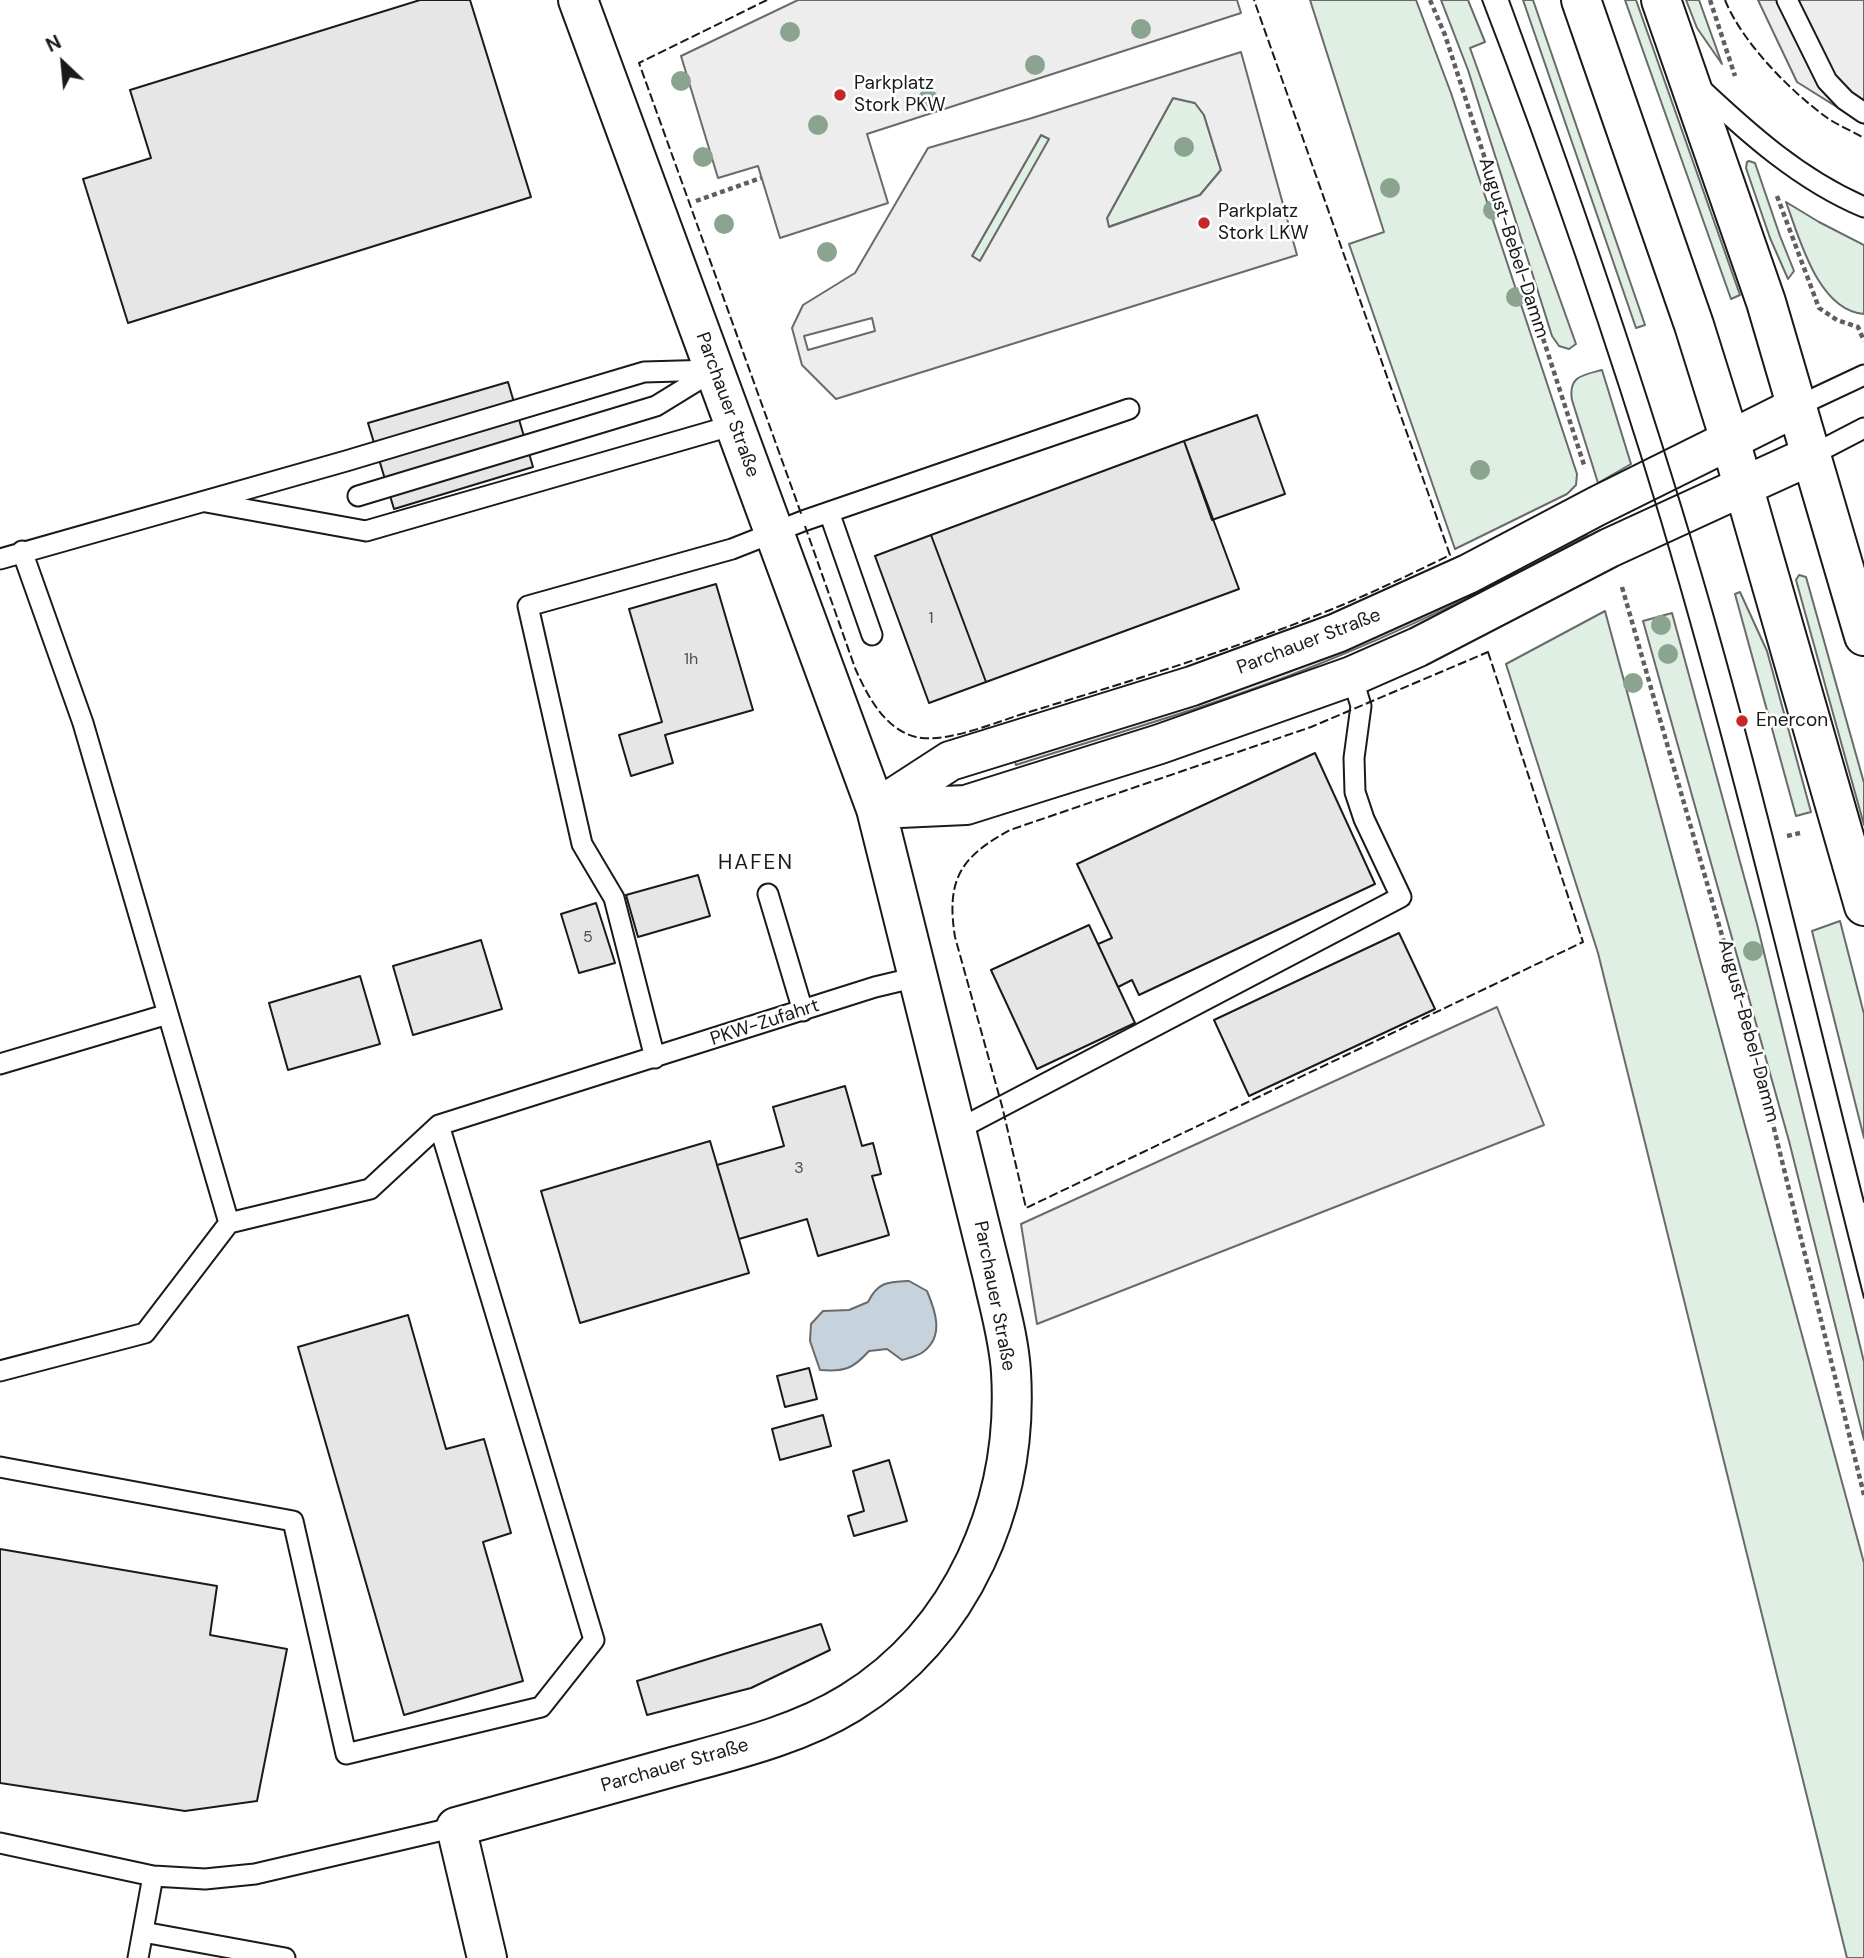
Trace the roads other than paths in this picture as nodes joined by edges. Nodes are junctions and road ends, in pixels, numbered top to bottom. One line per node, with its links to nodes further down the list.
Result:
1 (578, 0): 8 (street, Parchauer Straße)
2 (1581, 0): 14 (street)
3 (1661, 0): 5 (street)
4 (1787, 0): 6 (lane)
5 (1691, 79): 7 (lane); 10 (street)
6 (1864, 113)
7 (1864, 207)
8 (714, 370): 12 (street, Parchauer Straße); 17 (lane); 18 (lane)
9 (1864, 374): 10 (lane)
10 (1798, 406): 14 (street); 15 (street)
11 (1129, 409): 19 (lane)
12 (734, 425): 18 (lane); 20 (street, Parchauer Straße)
13 (1864, 428): 15 (lane)
14 (1730, 440): 16 (street); 26 (street, Parchauer Straße)
15 (1812, 455): 16 (street); 24 (street)
16 (1744, 486): 25 (street); 28 (street)
17 (358, 496)
18 (202, 502): 21 (lane)
19 (829, 512): 20 (lane); 23 (lane)
20 (774, 534): 26 (street, Parchauer Straße); 32 (lane)
21 (22, 551): 22 (lane); 31 (lane)
22 (0, 559)
23 (872, 635)
24 (1864, 636)
25 (1352, 676): 26 (street); 35 (lane)
26 (876, 810): 29 (street, Parchauer Straße)
27 (768, 894): 30 (lane)
28 (1864, 906)
29 (917, 977): 30 (lane, PKW-Zufahrt); 35 (street, Parchauer Straße)
30 (803, 1011): 32 (lane, PKW-Zufahrt)
31 (167, 1014): 33 (lane); 36 (lane)
32 (655, 1058): 34 (lane, PKW-Zufahrt)
33 (0, 1064)
34 (439, 1125): 36 (lane); 38 (lane)
35 (957, 1130): 39 (street, Parchauer Straße)
36 (229, 1223): 37 (lane)
37 (0, 1371)
38 (0, 1467)
39 (456, 1827): 41 (lane); 45 (street)
40 (0, 1843): 41 (lane)
41 (153, 1876): 42 (lane)
42 (143, 1931): 43 (lane); 44 (lane)
43 (138, 1958)
44 (285, 1958)
45 (487, 1958)

